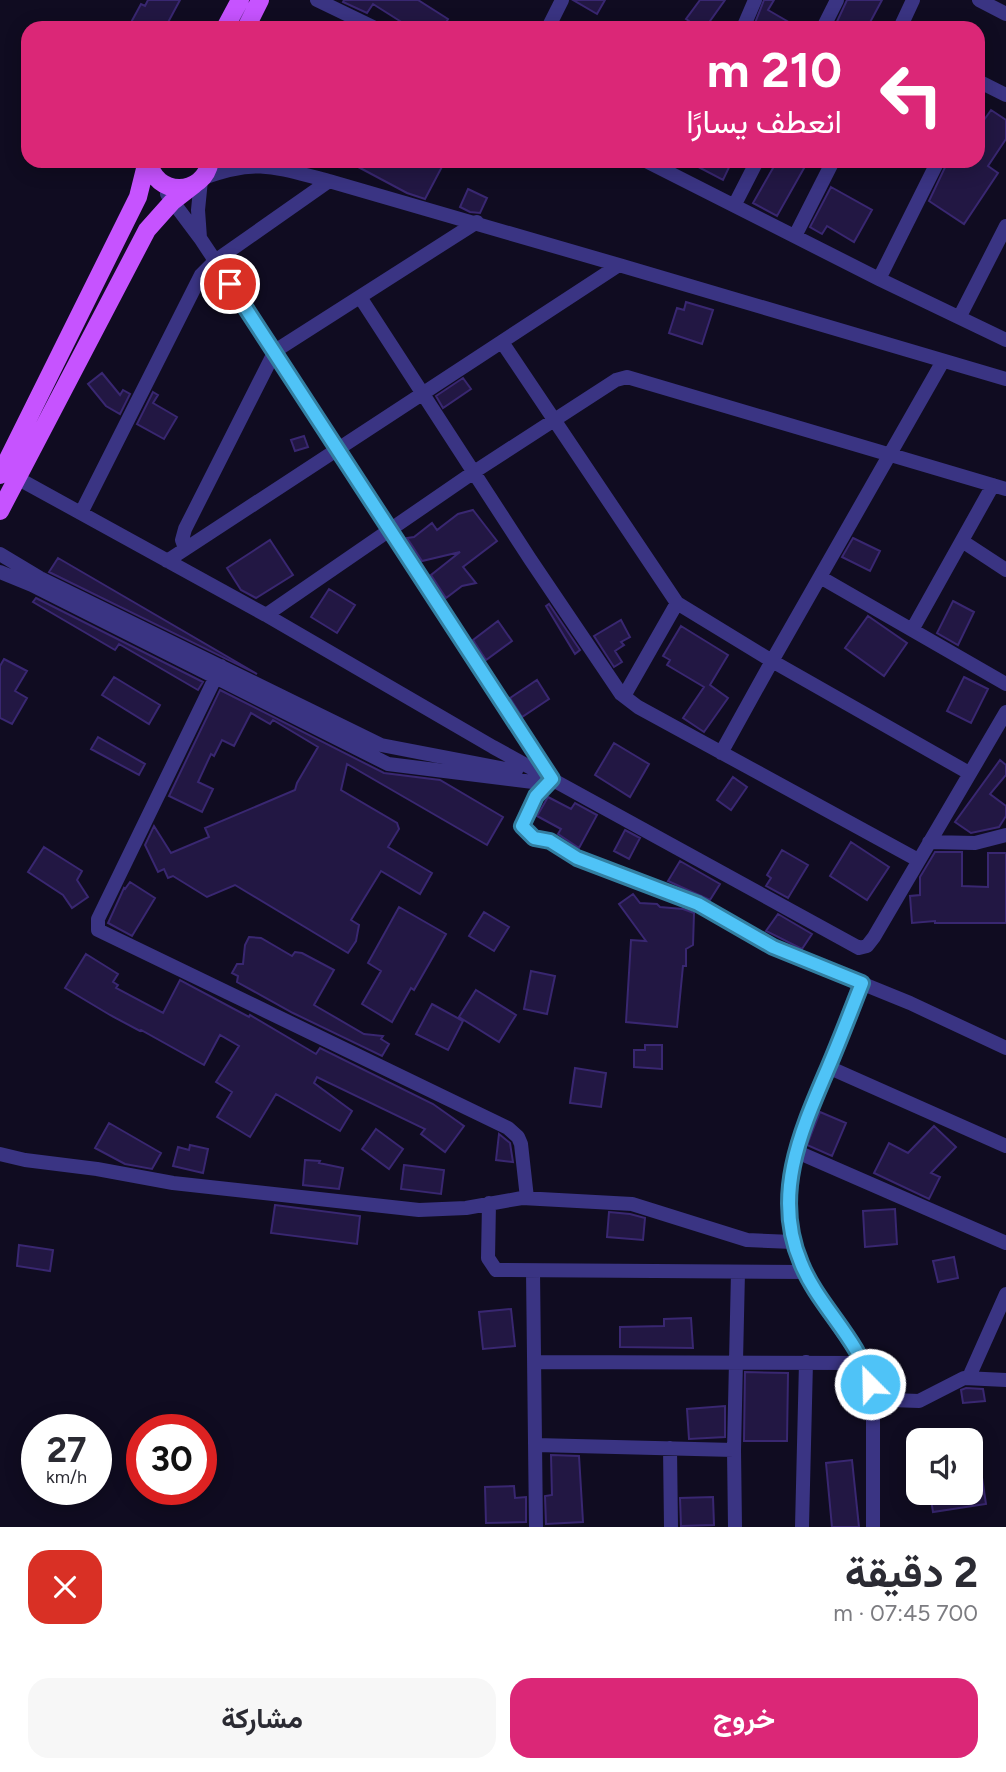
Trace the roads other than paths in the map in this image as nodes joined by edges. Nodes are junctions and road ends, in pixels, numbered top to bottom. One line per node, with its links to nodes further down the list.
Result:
1 (240, 0): 10 (main road)
2 (260, 0): 11 (main road)
3 (317, 0): 12 (street)
4 (562, 0): 13 (street)
5 (755, 0): 14 (street)
6 (837, 0): 15 (street)
7 (913, 0): 16 (street)
8 (979, 0): 9 (street)
9 (1006, 14)
10 (229, 21)
11 (250, 21)
12 (360, 21)
13 (552, 21)
14 (746, 21)
15 (826, 21)
16 (903, 21)
17 (985, 85): 18 (street)
18 (1006, 96)
19 (146, 168): 52 (main road)
20 (150, 168): 29 (main road)
21 (226, 168): 27 (street)
22 (281, 168): 28 (street)
23 (675, 168): 31 (street)
24 (753, 168): 31 (street)
25 (829, 168): 34 (street)
26 (934, 168): 39 (street)
27 (202, 176): 29 (main road); 30 (main road); 35 (street)
28 (329, 181): 32 (street); 37 (street)
29 (161, 183): 30 (street)
30 (172, 202): 35 (street); 52 (main road)
31 (735, 204): 34 (street)
32 (477, 222): 38 (street); 40 (street)
33 (1006, 226): 36 (street)
34 (795, 236): 39 (street)
35 (200, 238): 37 (street)
36 (1000, 254): 41 (street)
37 (215, 261): 44 (street); 55 (street)
38 (619, 265): 43 (street); 45 (street)
39 (878, 279): 41 (street)
40 (360, 297): 44 (street); 47 (street)
41 (960, 316): 42 (street)
42 (1006, 340)
43 (502, 342): 47 (street); 48 (street)
44 (275, 351): 49 (street); 58 (street)
45 (943, 361): 46 (street); 50 (street)
46 (1006, 379)
47 (424, 394): 49 (street); 51 (street)
48 (554, 421): 50 (street); 51 (street); 64 (street)
49 (338, 451): 56 (street); 58 (street)
50 (890, 456): 53 (street); 63 (street)
51 (474, 472): 56 (street); 70 (street)
52 (9, 476): 54 (main road); 55 (street)
53 (999, 487): 57 (street)
54 (0, 511)
55 (81, 513): 60 (street)
56 (389, 530): 65 (street); 74 (street)
57 (962, 541): 61 (street); 66 (street)
58 (185, 548): 60 (street)
59 (0, 554): 68 (street)
60 (167, 561): 65 (street)
61 (1006, 570)
62 (0, 572): 68 (street)
63 (820, 578): 66 (street); 67 (street)
64 (677, 603): 67 (street); 70 (street)
65 (266, 615): 74 (street)
66 (912, 630): 69 (street)
67 (772, 661): 72 (street); 73 (street)
68 (218, 671): 74 (street); 84 (street)
69 (1006, 684)
70 (624, 696): 72 (street)
71 (1006, 712): 73 (street)
72 (721, 753): 77 (street)
73 (969, 773): 76 (street)
74 (550, 779): 77 (street); 78 (street)
75 (1006, 835): 76 (street)
76 (929, 842): 77 (street)
77 (918, 860)
78 (862, 983): 79 (street); 80 (street)
79 (1006, 1048)
80 (828, 1067): 81 (street); 82 (street)
81 (1006, 1146)
82 (795, 1151): 86 (street); 87 (street)
83 (0, 1154): 85 (street)
84 (527, 1198): 85 (street); 86 (street)
85 (489, 1203): 88 (street)
86 (793, 1242): 90 (street)
87 (1006, 1243)
88 (533, 1271): 89 (street); 93 (street)
89 (738, 1272): 90 (street); 92 (street)
90 (805, 1272): 95 (street)
91 (1006, 1294): 96 (street)
92 (735, 1361): 93 (street); 94 (street); 101 (street)
93 (535, 1362): 99 (street)
94 (806, 1362): 95 (street); 105 (street)
95 (863, 1363): 98 (street)
96 (969, 1377): 97 (street); 98 (street)
97 (1006, 1380)
98 (872, 1393): 106 (street)
99 (536, 1444): 100 (street); 102 (street)
100 (670, 1448): 101 (street); 103 (street)
101 (734, 1450): 104 (street)
102 (536, 1527)
103 (671, 1527)
104 (735, 1527)
105 (802, 1527)
106 (873, 1527)

